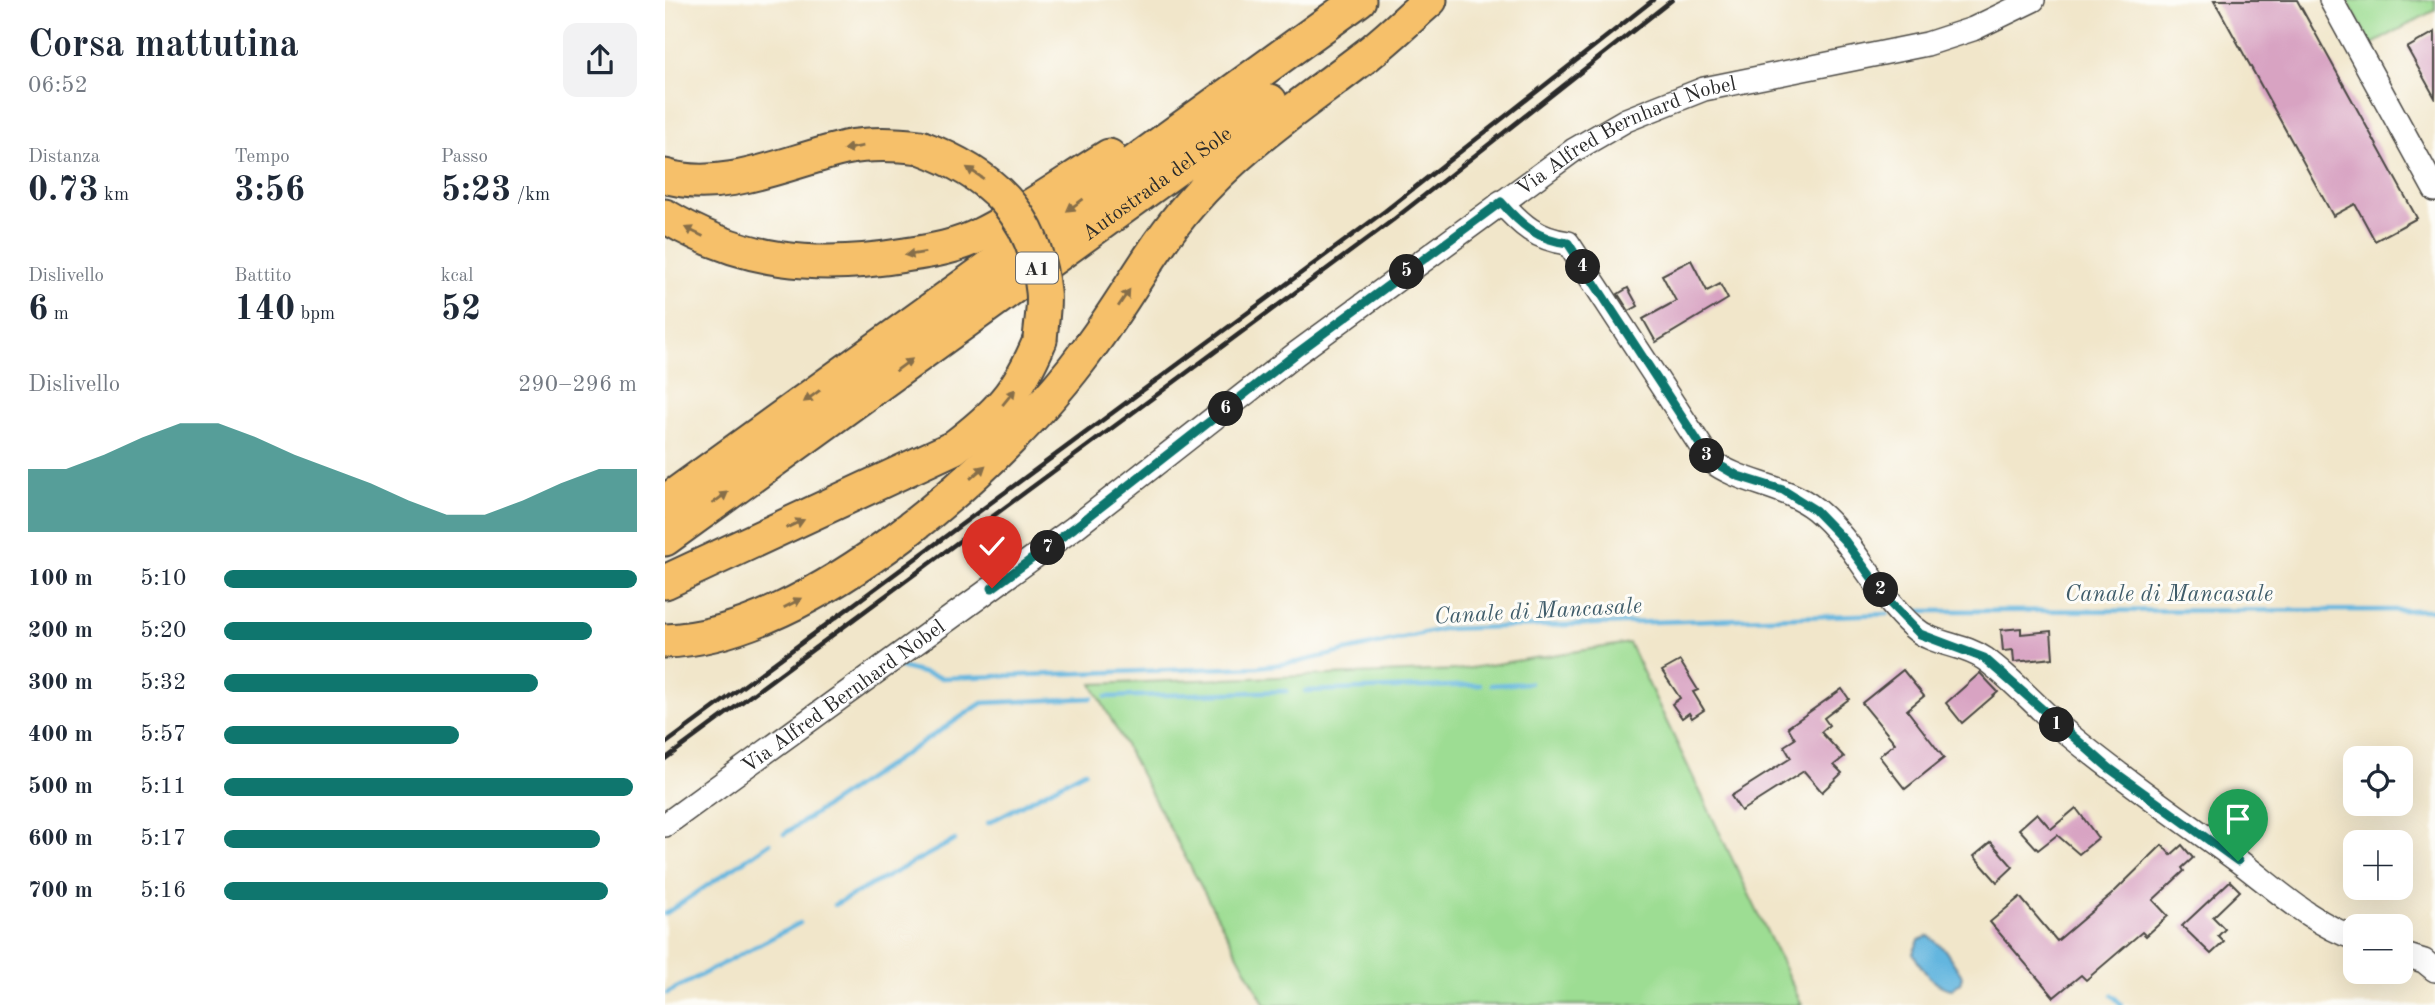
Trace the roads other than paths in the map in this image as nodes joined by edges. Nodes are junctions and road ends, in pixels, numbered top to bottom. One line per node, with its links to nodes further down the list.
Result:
1 (1359, 0): 6 (highway, Autostrada del Sole / A1)
2 (1411, 0): 12 (highway, Autostrada del Sole / A1, one-way to 2)
3 (1430, 0): 14 (highway, one-way to 3)
4 (2033, 0): 9 (street, Via Alfred Bernhard Nobel)
5 (2331, 0): 8 (street)
6 (1329, 22): 10 (highway, one-way to 10); 11 (highway, Autostrada del Sole / A1, one-way to 11)
7 (665, 176): 13 (highway, one-way to 7, bridge)
8 (2435, 190)
9 (1501, 202): 15 (street, Via Alfred Bernhard Nobel); 16 (street)
10 (665, 216)
11 (665, 502)
12 (665, 539)
13 (665, 582)
14 (665, 641)
15 (665, 825)
16 (2343, 934)
17 (2413, 958): 18 (street)
18 (2435, 970)

